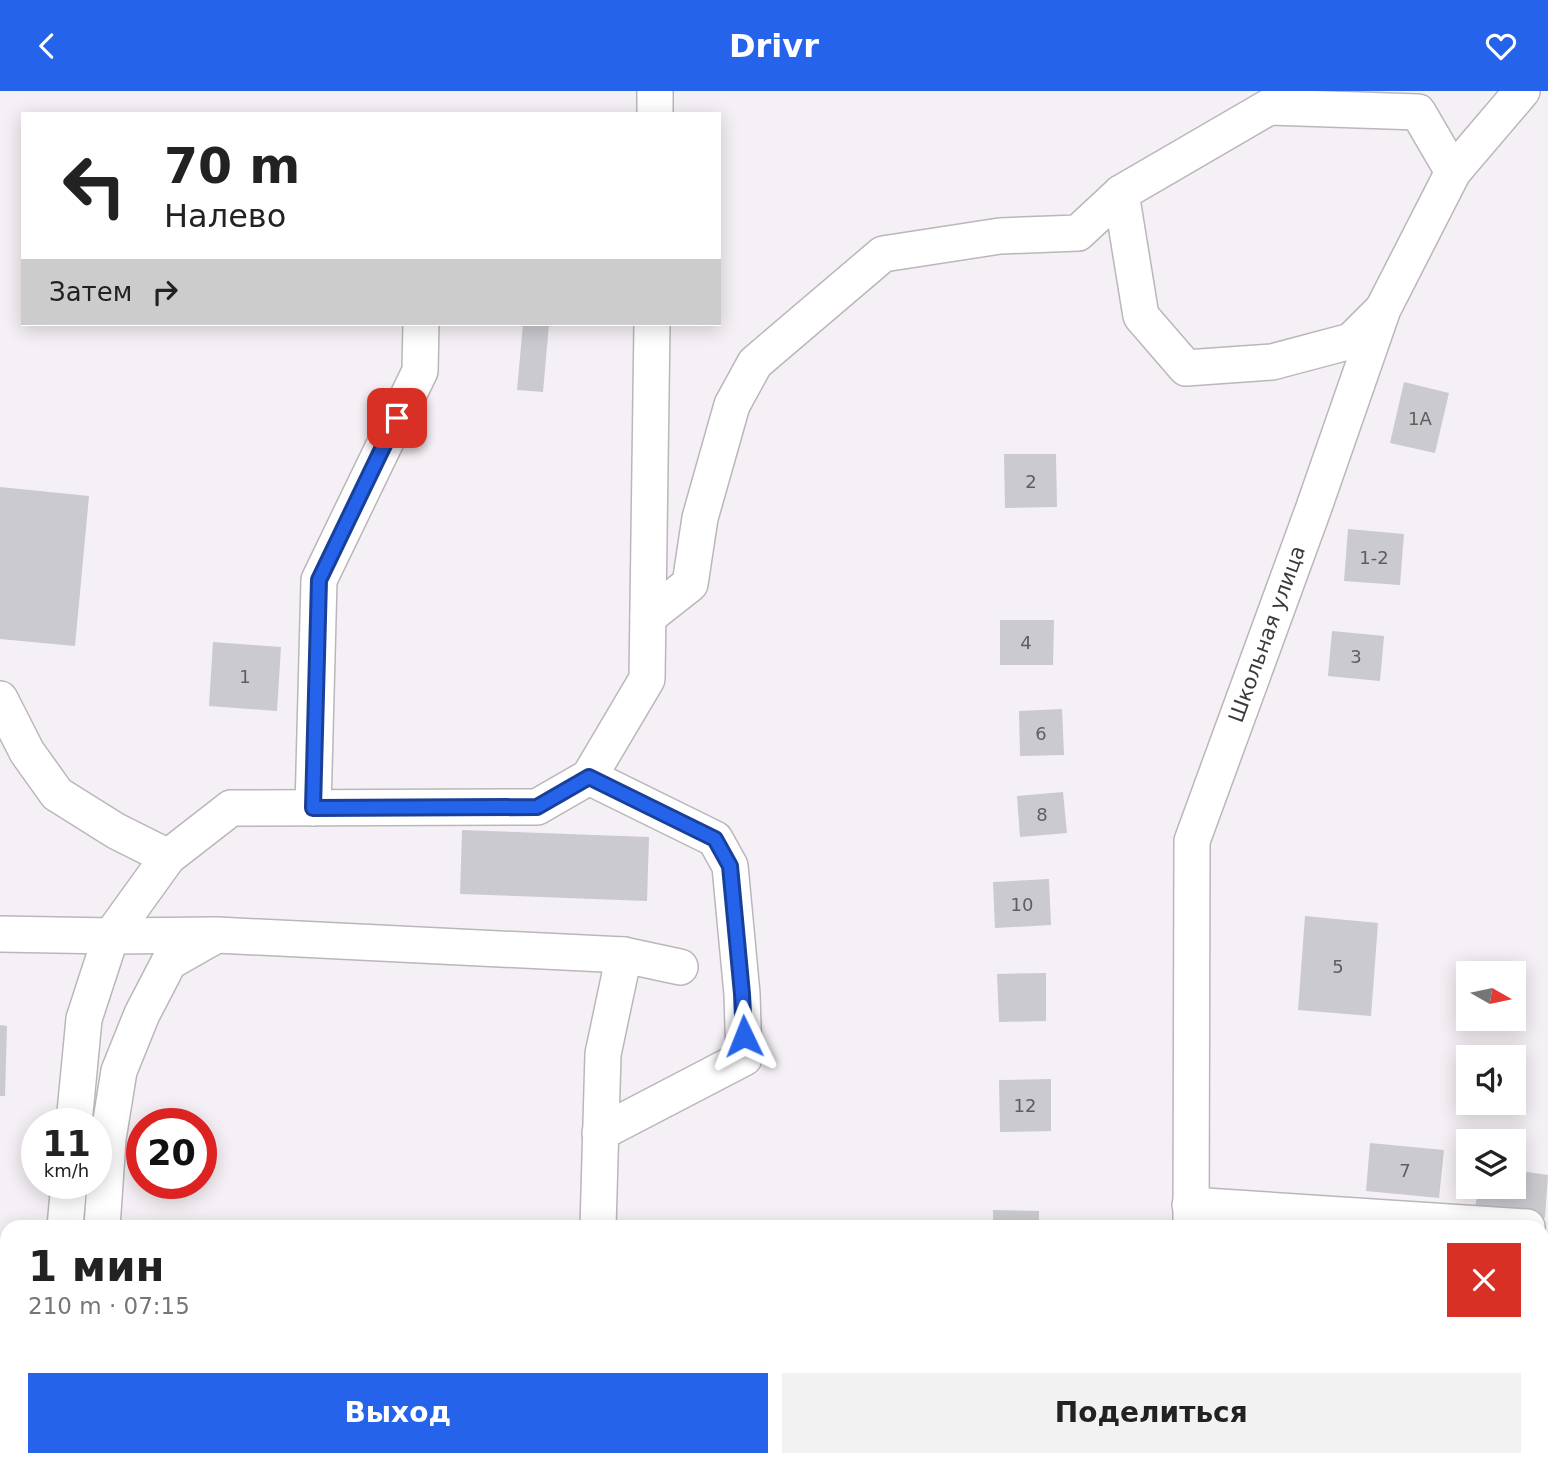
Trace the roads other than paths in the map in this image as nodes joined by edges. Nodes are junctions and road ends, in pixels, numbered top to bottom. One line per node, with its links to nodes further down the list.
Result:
1 (655, 91): 3 (street)
2 (1522, 91): 4 (street, Школьная улица)
3 (654, 112)
4 (1453, 172): 5 (street); 6 (street, Школьная улица)
5 (1121, 193): 6 (street); 9 (street)
6 (1382, 309): 22 (street, Школьная улица)
7 (421, 326): 12 (street)
8 (652, 326): 9 (street)
9 (648, 617): 11 (street)
10 (0, 699): 13 (street)
11 (589, 777): 12 (street); 20 (street)
12 (313, 808): 13 (street)
13 (168, 857): 16 (street)
14 (0, 934): 16 (street)
15 (216, 935): 16 (street); 17 (street); 24 (street)
16 (111, 936): 19 (street)
17 (624, 955): 18 (street); 20 (street)
18 (680, 967)
19 (75, 1108)
20 (600, 1133): 25 (street)
21 (68, 1199): 23 (street)
22 (1191, 1216): 26 (street)
23 (66, 1220)
24 (102, 1220)
25 (598, 1220)
26 (1313, 1220)

